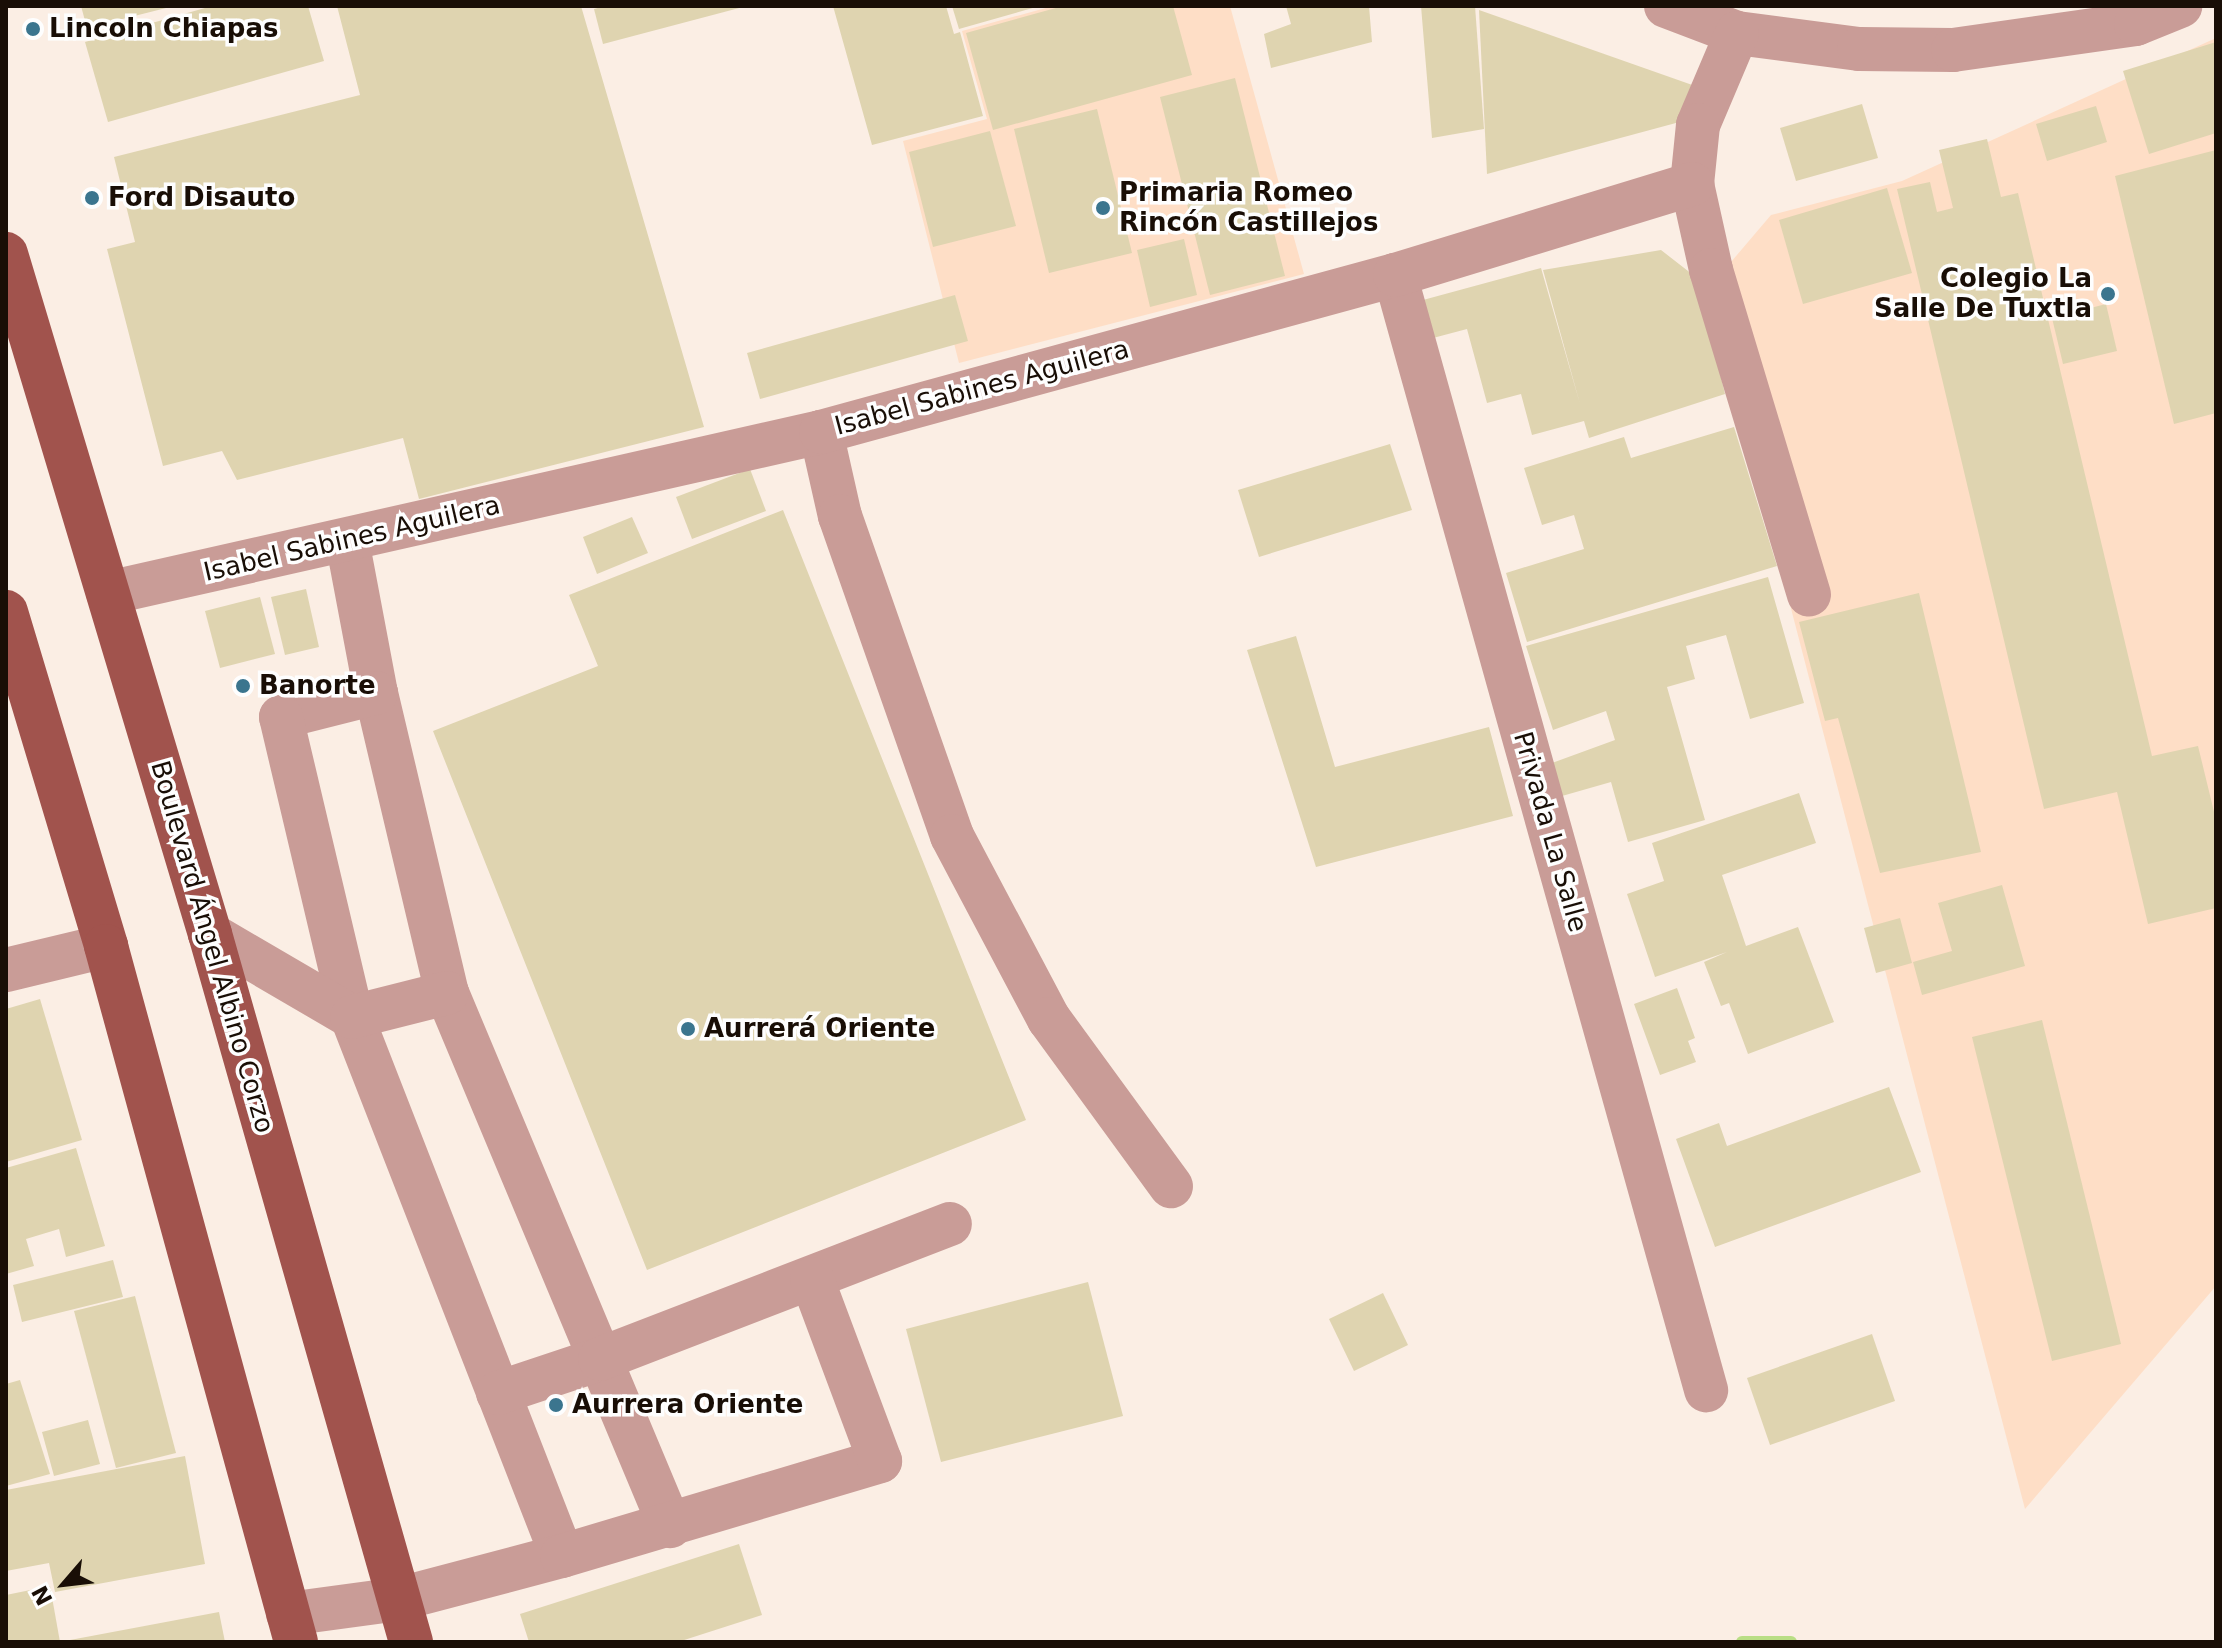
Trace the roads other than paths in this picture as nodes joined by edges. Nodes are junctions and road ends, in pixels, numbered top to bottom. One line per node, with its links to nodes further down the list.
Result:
1 (1666, 6): 3 (street)
2 (2180, 6): 3 (street)
3 (1737, 33): 4 (street)
4 (1692, 184): 5 (street, Isabel Sabines Aguilera); 11 (street)
5 (1395, 275): 8 (street, Isabel Sabines Aguilera); 23 (street, Privada La Salle)
6 (10, 285): 7 (main road, Boulevard Ángel Albino Corzo)
7 (26, 374): 10 (main road, Boulevard Ángel Albino Corzo)
8 (821, 432): 9 (street, Isabel Sabines Aguilera); 19 (street)
9 (347, 540): 10 (street, Isabel Sabines Aguilera); 13 (street)
10 (108, 593): 14 (main road, Boulevard Ángel Albino Corzo)
11 (1809, 595)
12 (8, 625): 15 (main road)
13 (376, 693): 17 (street); 18 (street)
14 (210, 934): 18 (street); 27 (main road, Boulevard Ángel Albino Corzo)
15 (106, 946): 16 (street); 28 (main road)
16 (6, 970)
17 (447, 993): 18 (street); 22 (street)
18 (352, 1017): 24 (street)
19 (1171, 1186)
20 (950, 1224): 21 (street)
21 (812, 1279): 22 (street); 25 (street)
22 (600, 1359): 24 (street); 25 (street)
23 (1706, 1390)
24 (498, 1393): 26 (street)
25 (670, 1526): 26 (street)
26 (562, 1556): 27 (street)
27 (399, 1599): 28 (street); 29 (main road, Boulevard Ángel Albino Corzo)
28 (292, 1628)
29 (411, 1642)

